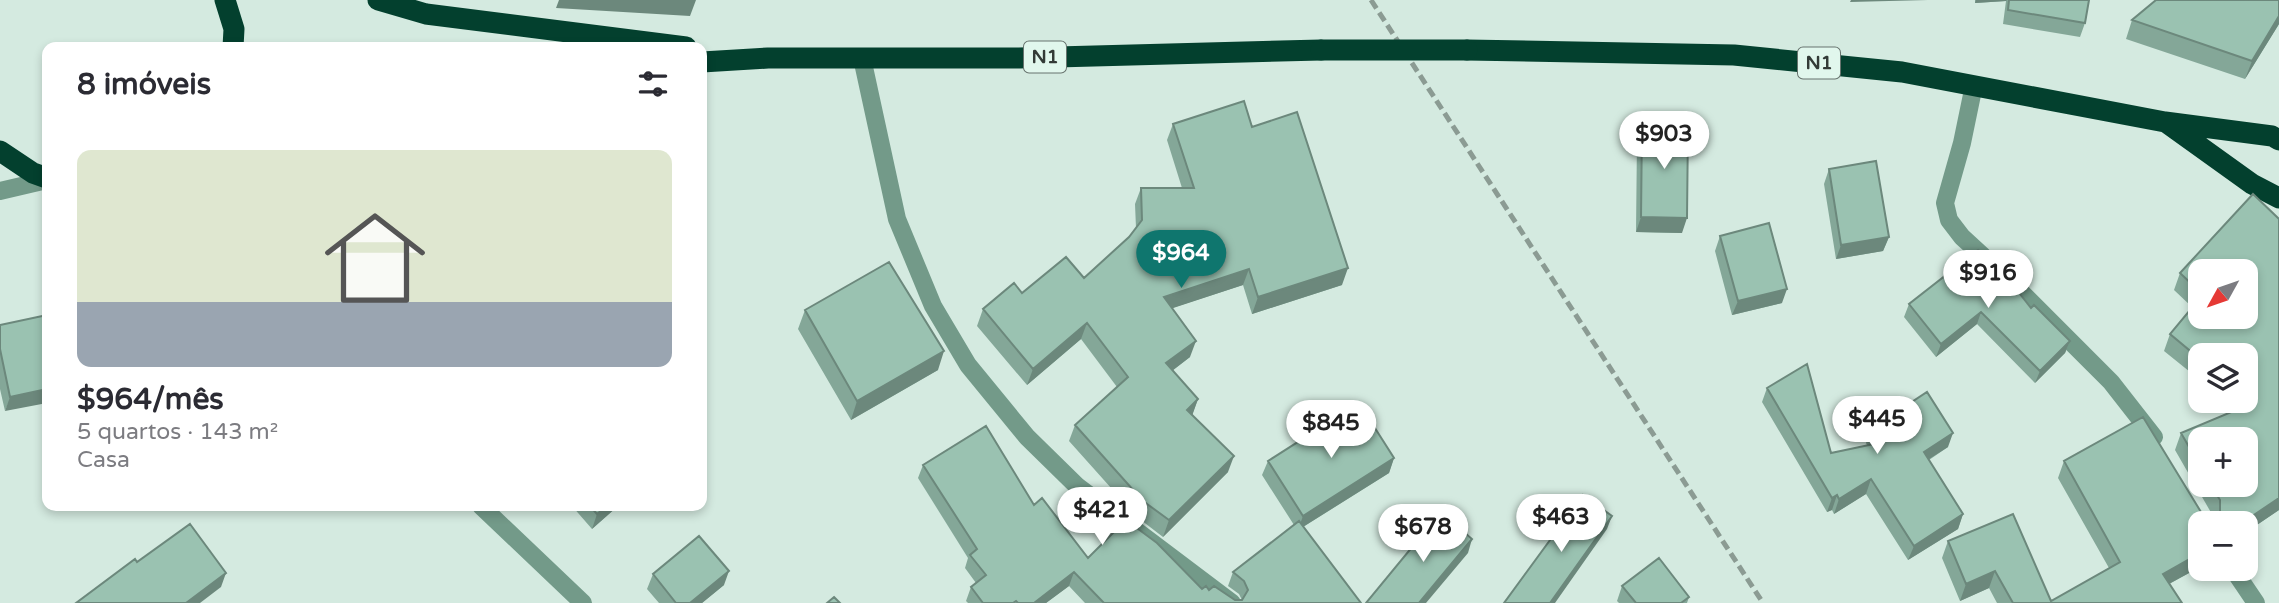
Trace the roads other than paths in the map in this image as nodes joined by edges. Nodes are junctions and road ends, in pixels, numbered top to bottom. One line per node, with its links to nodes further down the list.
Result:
1 (225, 0): 4 (highway)
2 (378, 0): 3 (highway)
3 (429, 7): 5 (highway)
4 (233, 42)
5 (654, 42)
6 (707, 50): 7 (highway, N1)
7 (768, 58): 8 (highway, N1); 9 (highway, N1)
8 (862, 58): 10 (highway, N1, bridge); 22 (street)
9 (707, 62)
10 (1974, 85): 11 (highway, N1); 18 (street)
11 (2165, 122): 12 (highway, N1); 17 (highway, N1)
12 (2279, 140)
13 (0, 151): 14 (highway)
14 (42, 177)
15 (42, 180): 16 (street)
16 (0, 191)
17 (2279, 198)
18 (2162, 451)
19 (486, 511): 21 (street)
20 (2240, 581): 23 (street)
21 (583, 603)
22 (1232, 603)
23 (2256, 603)

